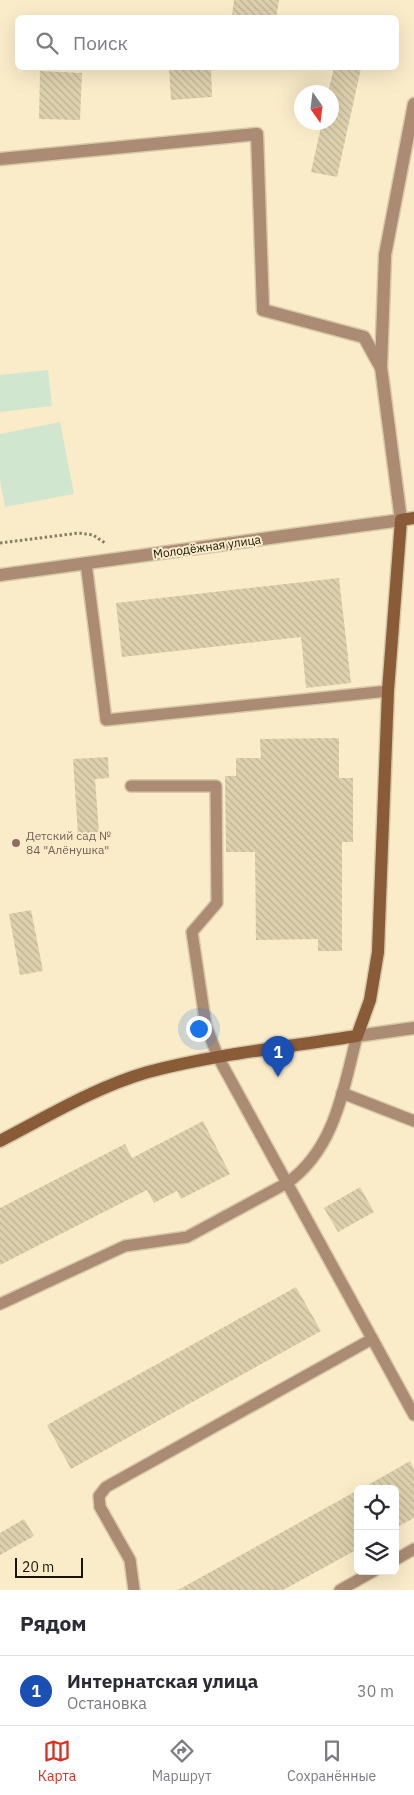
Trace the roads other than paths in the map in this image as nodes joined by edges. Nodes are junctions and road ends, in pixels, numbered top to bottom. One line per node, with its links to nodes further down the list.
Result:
1 (414, 104): 3 (street)
2 (0, 159): 3 (street)
3 (381, 367): 4 (street)
4 (408, 519): 5 (street, Молодёжная улица); 7 (street)
5 (86, 563): 6 (street, Молодёжная улица); 7 (lane)
6 (0, 575)
7 (388, 691): 10 (street)
8 (131, 786): 11 (lane)
9 (414, 1028): 10 (street)
10 (357, 1036): 11 (street); 12 (lane)
11 (218, 1057): 14 (street); 15 (lane)
12 (342, 1093): 13 (lane); 15 (lane)
13 (414, 1121)
14 (0, 1141)
15 (287, 1184): 16 (lane); 17 (lane)
16 (0, 1304)
17 (372, 1339): 18 (lane); 22 (lane)
18 (414, 1415)
19 (414, 1549): 20 (lane)
20 (399, 1558)
21 (367, 1575): 23 (lane)
22 (134, 1590)
23 (340, 1590)

